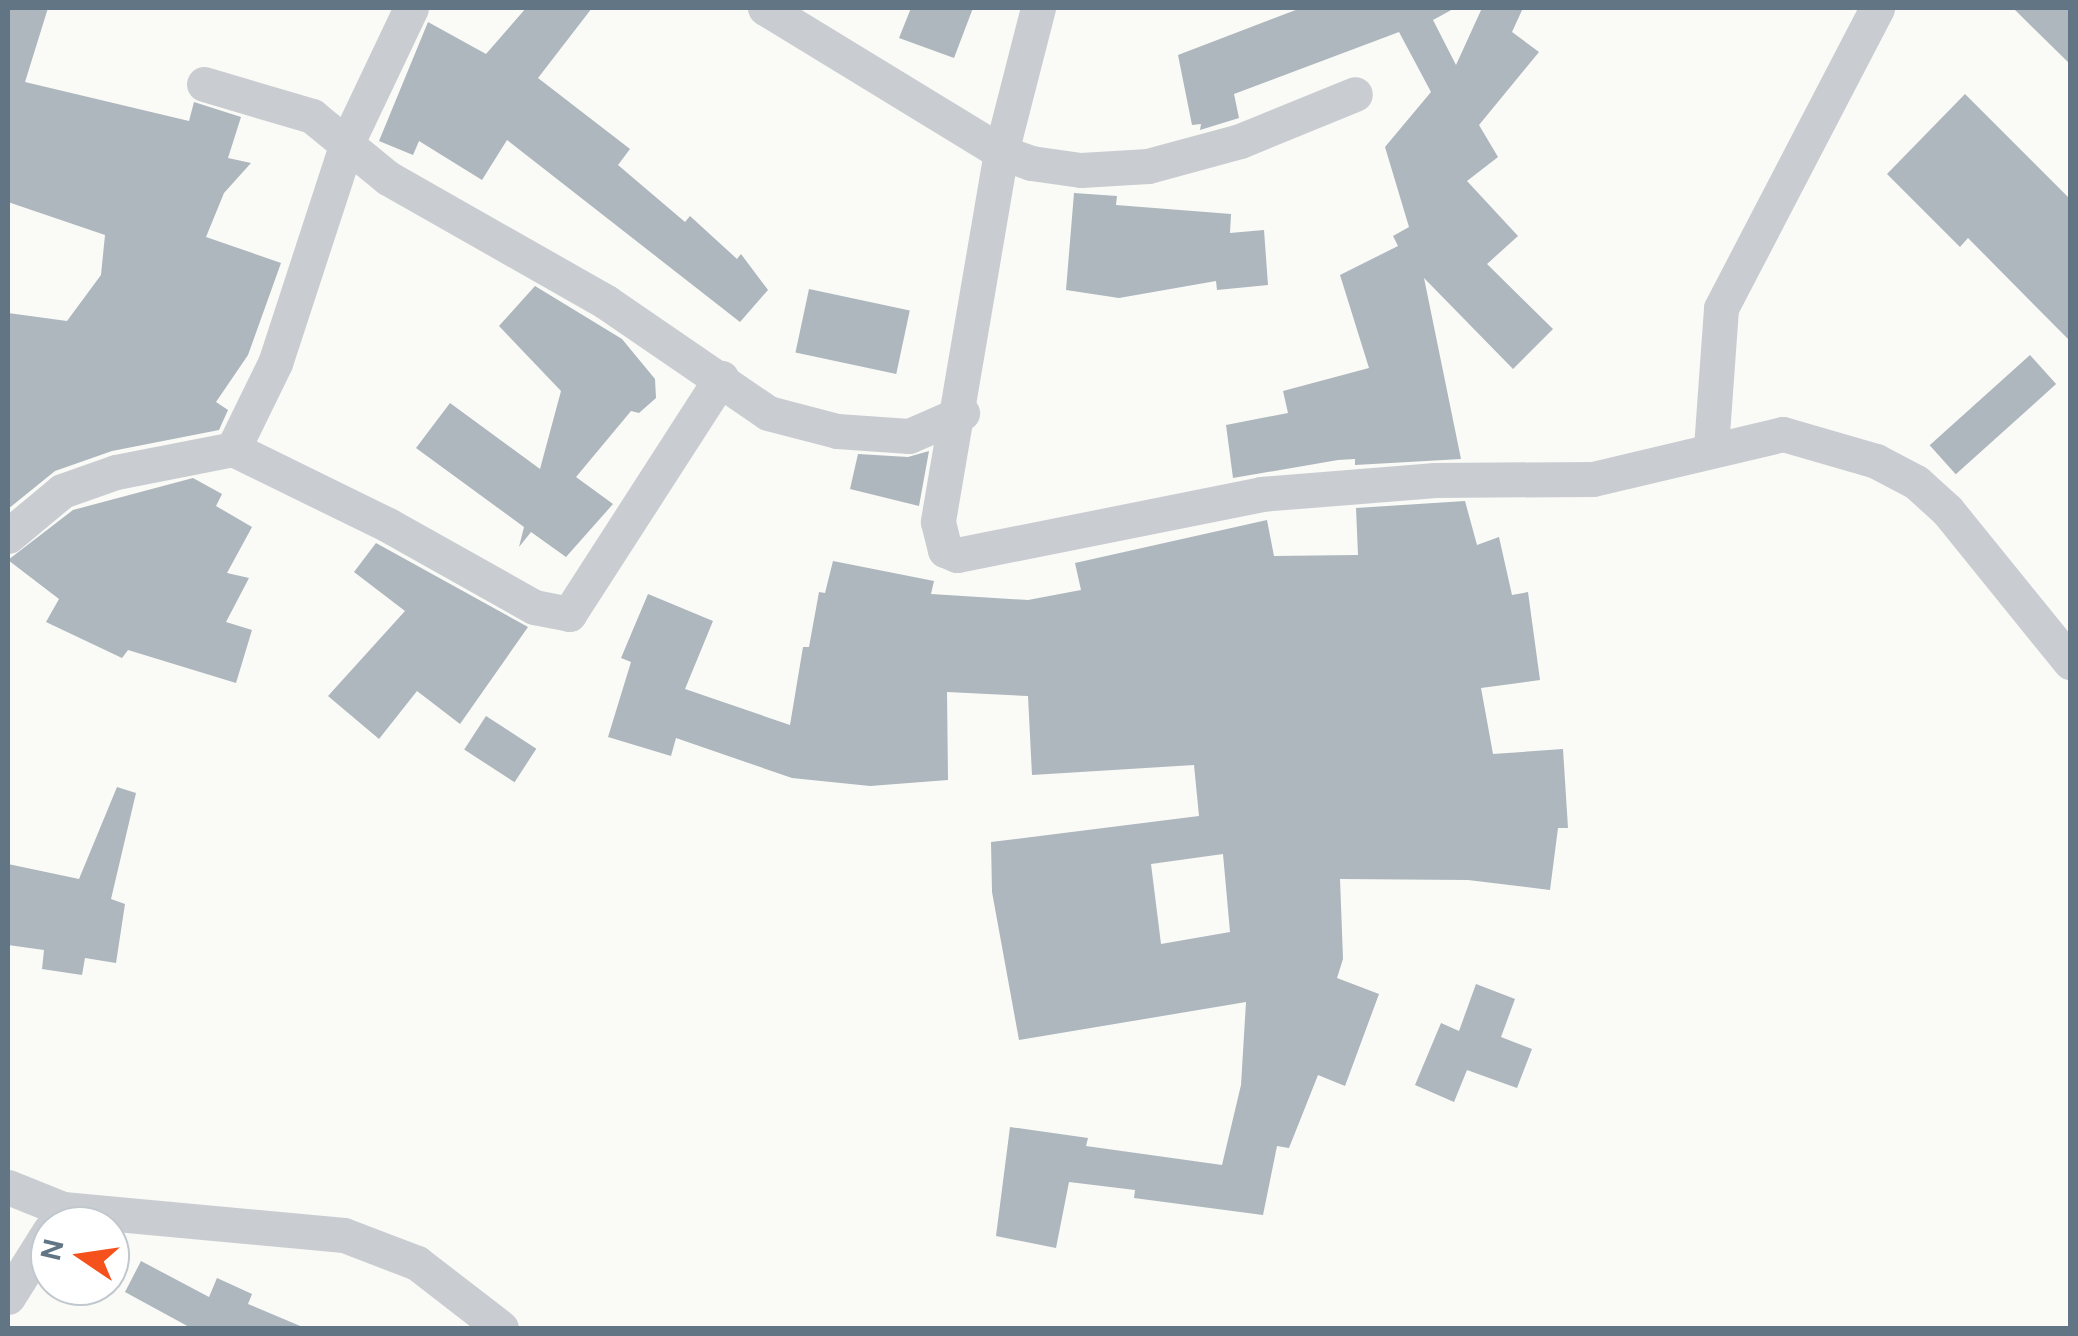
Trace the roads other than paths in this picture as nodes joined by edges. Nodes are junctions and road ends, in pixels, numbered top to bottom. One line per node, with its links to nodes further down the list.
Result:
1 (411, 8): 7 (street)
2 (765, 8): 8 (street)
3 (1038, 8): 8 (street)
4 (1876, 8): 11 (street)
5 (204, 84): 7 (street)
6 (1355, 94): 8 (street)
7 (347, 143): 9 (street); 12 (street)
8 (1001, 152): 10 (street)
9 (721, 378): 10 (street); 12 (street)
10 (962, 413): 11 (street)
11 (1711, 448): 14 (street)
12 (233, 449): 13 (street)
13 (8, 536)
14 (2070, 662)
15 (8, 1186): 16 (street)
16 (34, 1206)
17 (130, 1225): 20 (street)
18 (30, 1262): 19 (street)
19 (8, 1297)
20 (502, 1328)

